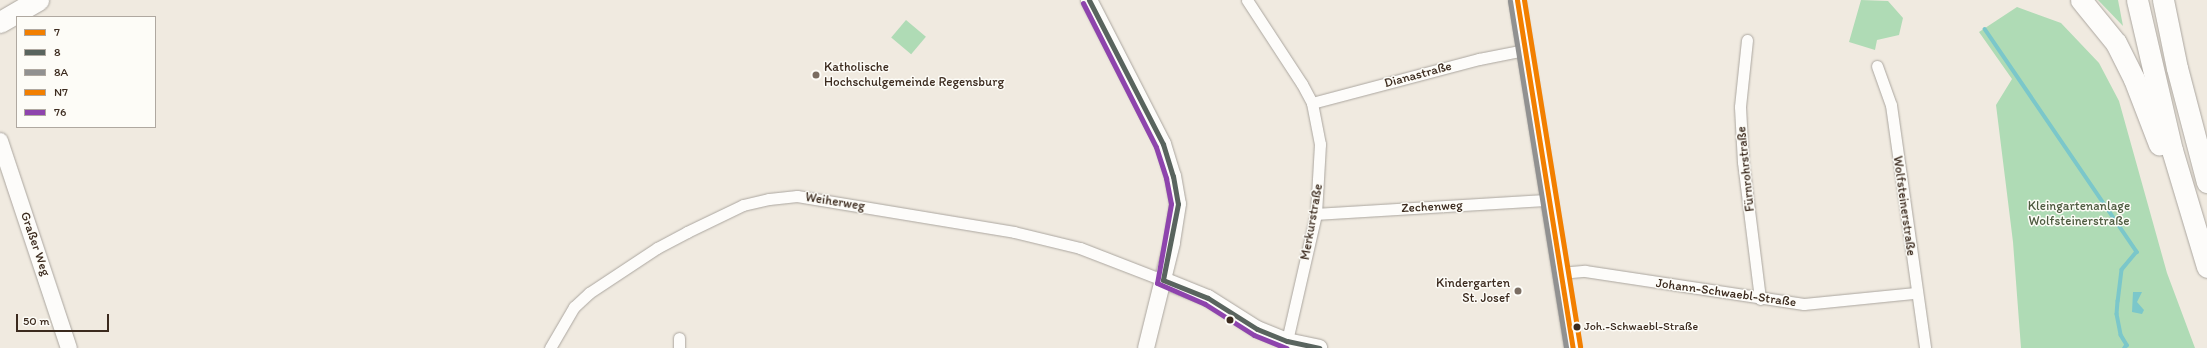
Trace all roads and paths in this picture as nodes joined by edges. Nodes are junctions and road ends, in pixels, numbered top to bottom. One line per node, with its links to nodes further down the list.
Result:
1 (38, 0): 8 (highway)
2 (1089, 0): 20 (street)
3 (1248, 0): 12 (street, Merkurstraße)
4 (1517, 0): 10 (street)
5 (2081, 0): 15 (highway)
6 (2138, 0): 15 (highway)
7 (2163, 0): 14 (highway)
8 (0, 22)
9 (1748, 40): 22 (street, Fürnrohrstraße)
10 (1525, 50): 12 (street, Dianastraße); 16 (street)
11 (1877, 66): 21 (street, Wolfsteinerstraße)
12 (1312, 103): 17 (street, Merkurstraße)
13 (0, 141): 24 (street, Graßer Weg)
14 (2207, 182)
15 (2182, 183): 18 (highway)
16 (1548, 200): 17 (street, Zechenweg); 19 (street)
17 (1316, 214): 23 (street, Merkurstraße)
18 (2207, 266)
19 (1560, 273): 22 (street, Johann-Schwaebl-Straße); 28 (street)
20 (1163, 280): 23 (street); 25 (street, Weiherweg); 26 (street)
21 (1915, 293): 22 (street, Johann-Schwaebl-Straße); 29 (street, Wolfsteinerstraße)
22 (1760, 299)
23 (1287, 341): 27 (street)
24 (69, 348)
25 (550, 348)
26 (1146, 348)
27 (1319, 348)
28 (1573, 348)
29 (1925, 348)

